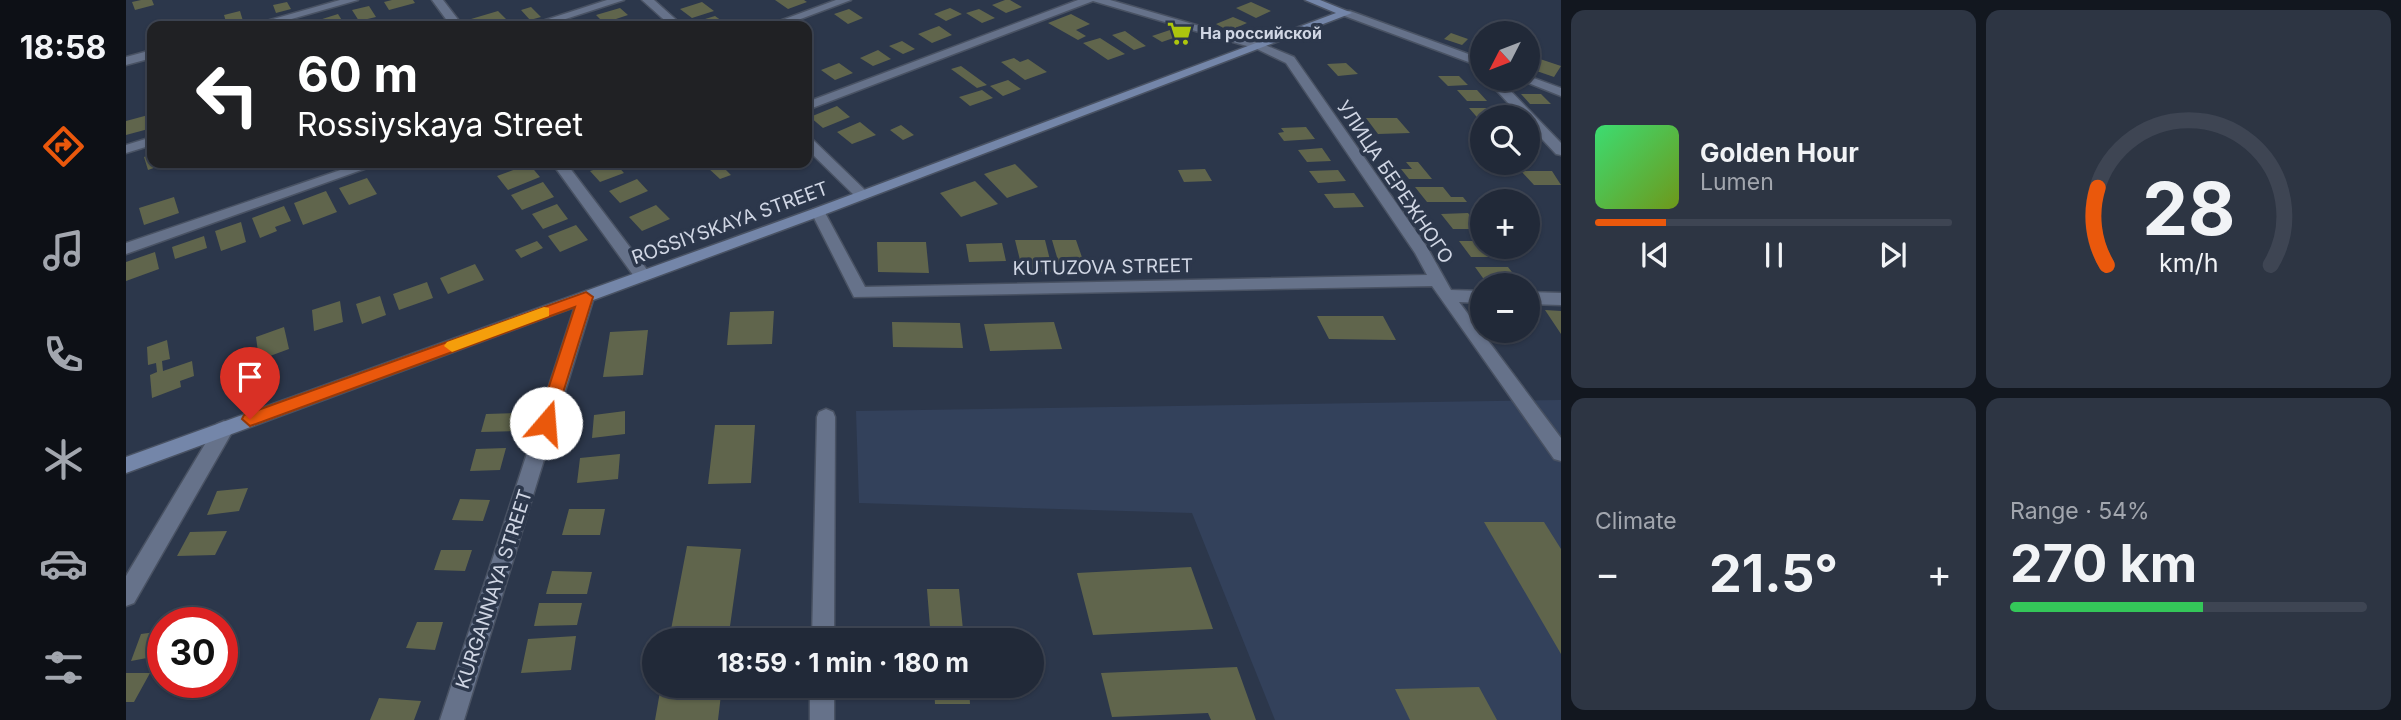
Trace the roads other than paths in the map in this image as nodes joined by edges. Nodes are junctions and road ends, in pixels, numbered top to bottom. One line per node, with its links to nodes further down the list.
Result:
1 (353, 0): 10 (street)
2 (437, 0): 11 (street)
3 (619, 0): 12 (street)
4 (647, 0): 13 (street)
5 (846, 0): 14 (street)
6 (1088, 0): 22 (street)
7 (1098, 0): 15 (street, УЛИЦА БЕРЕЖНОГО)
8 (1310, 0): 9 (street)
9 (1346, 13): 15 (street, ROSSIYSKAYA STREET); 17 (street)
10 (274, 21)
11 (453, 21)
12 (550, 21)
13 (671, 21)
14 (786, 21)
15 (1261, 47): 29 (street, ROSSIYSKAYA STREET); 33 (street, УЛИЦА БЕРЕЖНОГО)
16 (147, 55): 18 (street)
17 (1470, 60)
18 (126, 61)
19 (1540, 85): 21 (street)
20 (1504, 91): 26 (street)
21 (1561, 92)
22 (812, 104)
23 (147, 143): 25 (street)
24 (812, 147): 29 (street)
25 (126, 149)
26 (1561, 151)
27 (360, 168): 31 (street)
28 (563, 168): 32 (street)
29 (862, 195): 30 (street, ROSSIYSKAYA STREET)
30 (818, 212): 32 (street, ROSSIYSKAYA STREET); 33 (street, KUTUZOVA STREET)
31 (126, 249)
32 (642, 275): 35 (street, ROSSIYSKAYA STREET)
33 (1438, 280): 34 (street, УЛИЦА БЕРЕЖНОГО)
34 (1446, 296): 36 (street); 41 (street, УЛИЦА БЕРЕЖНОГО)
35 (586, 297): 40 (street, ROSSIYSKAYA STREET); 46 (street, KURGANNAYA STREET)
36 (1470, 297)
37 (1540, 298): 38 (street)
38 (1561, 299)
39 (826, 417): 44 (street)
40 (224, 429): 42 (street, ROSSIYSKAYA STREET); 43 (street)
41 (1561, 453)
42 (126, 465)
43 (126, 596)
44 (823, 628)
45 (822, 698): 47 (street)
46 (452, 720)
47 (822, 720)

